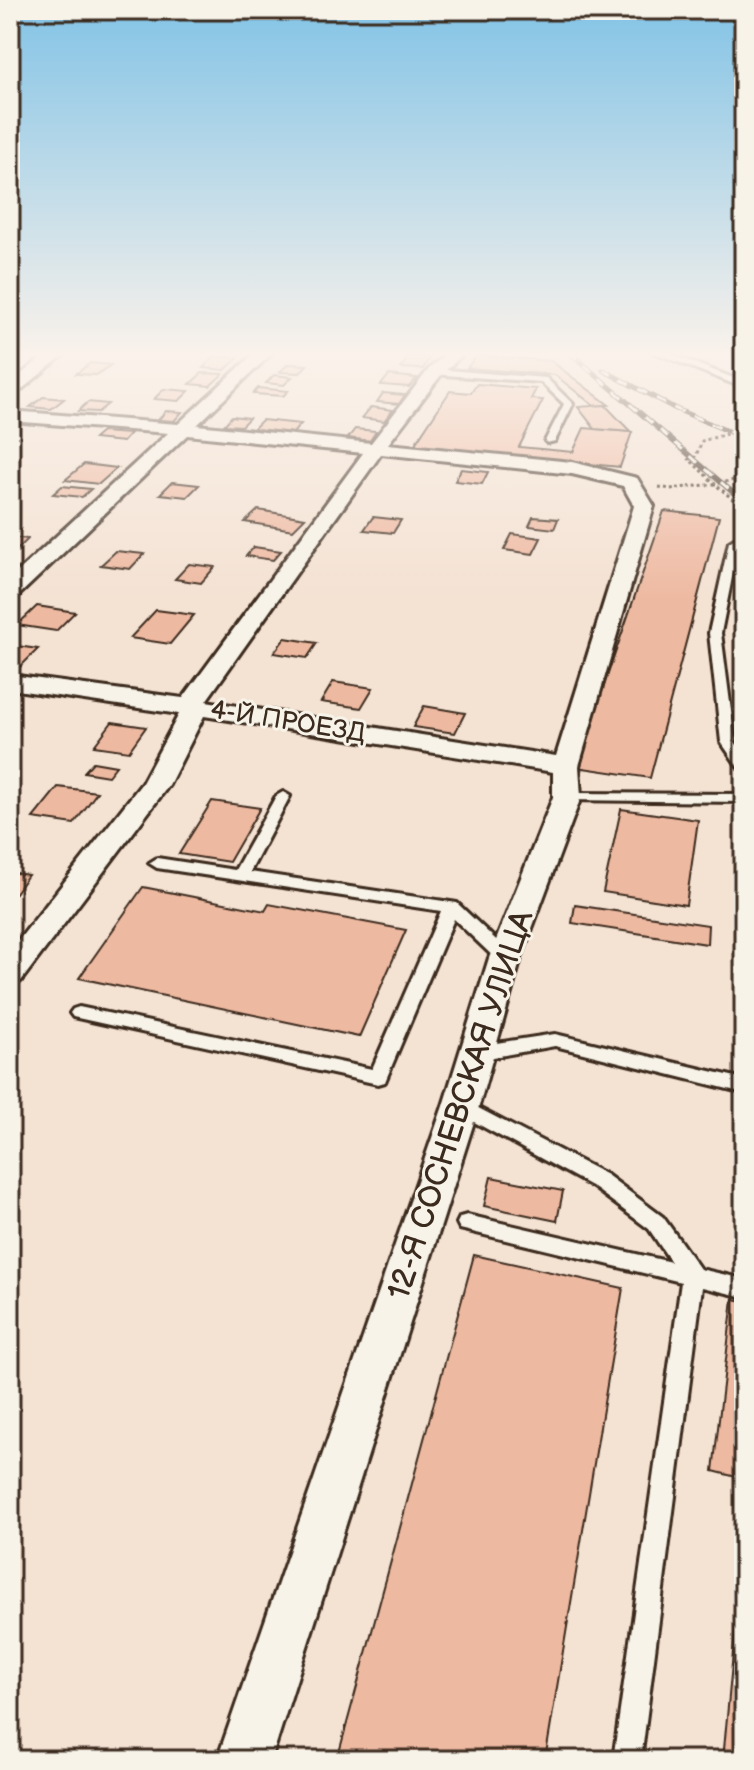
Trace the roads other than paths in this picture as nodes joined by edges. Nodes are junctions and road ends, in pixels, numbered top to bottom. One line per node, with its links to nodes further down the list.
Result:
1 (174, 435): 8 (street)
2 (238, 435): 6 (street)
3 (386, 435): 6 (street)
4 (553, 435): 5 (lane)
5 (550, 441)
6 (376, 448): 10 (street); 12 (street, 12-Я СОСНЕВСКАЯ УЛИЦА)
7 (734, 542): 11 (lane)
8 (10, 591)
9 (10, 682): 10 (street, 4-Й ПРОЕЗД)
10 (190, 706): 12 (street, 4-Й ПРОЕЗД); 19 (street)
11 (744, 765)
12 (567, 781): 14 (lane); 18 (street, 12-Я СОСНЕВСКАЯ УЛИЦА)
13 (283, 796): 16 (lane)
14 (744, 798)
15 (157, 863): 16 (lane)
16 (240, 875): 17 (lane)
17 (451, 907): 18 (lane); 20 (lane)
18 (505, 958): 21 (street, 12-Я СОСНЕВСКАЯ УЛИЦА)
19 (10, 973)
20 (79, 1013)
21 (477, 1053): 22 (lane); 23 (street, 12-Я СОСНЕВСКАЯ УЛИЦА)
22 (744, 1086)
23 (461, 1106): 25 (lane); 27 (street, 12-Я СОСНЕВСКАЯ УЛИЦА)
24 (467, 1223): 25 (lane)
25 (693, 1276): 26 (lane); 28 (lane)
26 (744, 1288)
27 (244, 1760)
28 (627, 1760)

